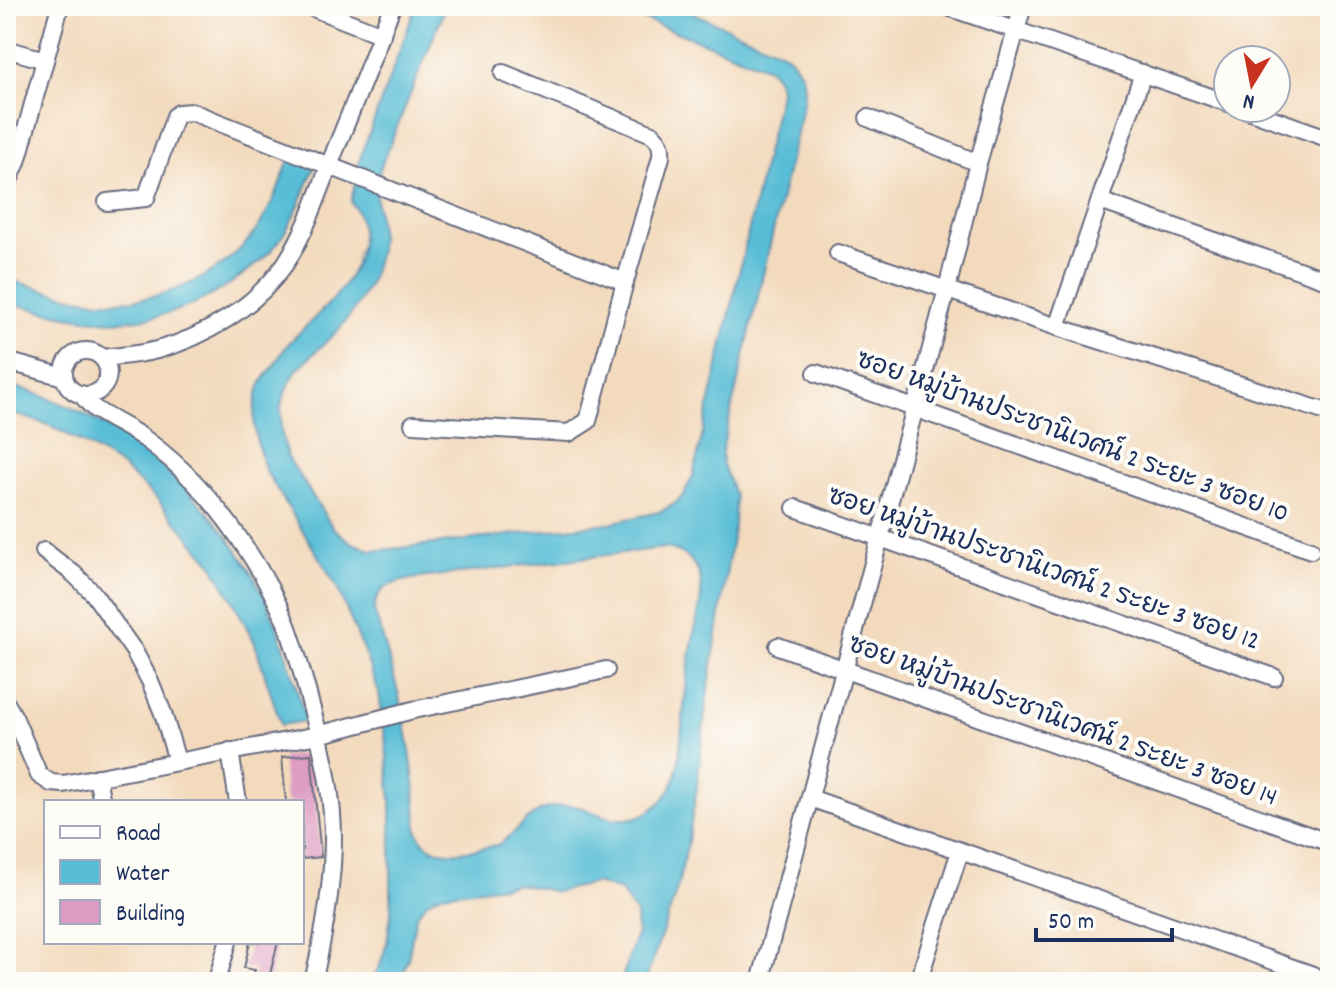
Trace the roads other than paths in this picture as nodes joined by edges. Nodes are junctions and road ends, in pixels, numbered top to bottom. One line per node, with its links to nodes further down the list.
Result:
1 (60, 6): 9 (street)
2 (308, 6): 7 (street)
3 (392, 6): 7 (street)
4 (945, 6): 6 (street)
5 (1023, 6): 6 (street)
6 (1016, 31): 11 (street); 16 (street)
7 (382, 35): 17 (street)
8 (6, 49): 9 (street)
9 (45, 60): 18 (street)
10 (503, 73): 23 (street)
11 (1143, 73): 12 (street); 19 (street)
12 (1212, 97)
13 (868, 118): 16 (street)
14 (1287, 124): 15 (street)
15 (1330, 139)
16 (978, 163): 24 (street)
17 (329, 166): 20 (street); 23 (street); 26 (street)
18 (6, 180)
19 (1100, 201): 22 (street); 25 (street)
20 (107, 202)
21 (838, 253): 24 (street)
22 (1330, 281)
23 (625, 282): 33 (street)
24 (947, 289): 25 (street); 31 (street)
25 (1057, 327): 32 (street)
26 (102, 358): 29 (street); 30 (street)
27 (6, 361): 29 (street)
28 (816, 373): 31 (street, ซอย หมู่บ้านประชานิเวศน์ 2 ระยะ 3 ซอย 10)
29 (64, 377): 30 (street)
30 (81, 394): 43 (street)
31 (914, 407): 35 (street); 36 (street, ซอย หมู่บ้านประชานิเวศน์ 2 ระยะ 3 ซอย 10)
32 (1330, 413)
33 (413, 424)
34 (795, 508): 35 (street, ซอย หมู่บ้านประชานิเวศน์ 2 ระยะ 3 ซอย 12)
35 (879, 538): 40 (street); 41 (street, ซอย หมู่บ้านประชานิเวศน์ 2 ระยะ 3 ซอย 12)
36 (1311, 550)
37 (44, 551): 45 (street)
38 (778, 646): 40 (street, ซอย หมู่บ้านประชานิเวศน์ 2 ระยะ 3 ซอย 14)
39 (606, 670): 43 (street)
40 (844, 670): 47 (street); 50 (street, ซอย หมู่บ้านประชานิเวศน์ 2 ระยะ 3 ซอย 14)
41 (1274, 677)
42 (6, 703): 46 (street)
43 (318, 735): 44 (street); 56 (street)
44 (230, 751): 45 (street); 49 (street)
45 (177, 761): 46 (street)
46 (97, 777): 48 (street)
47 (810, 798): 51 (street); 57 (street)
48 (102, 800)
49 (238, 800)
50 (1330, 843)
51 (960, 851): 53 (street); 55 (street)
52 (227, 944): 54 (street)
53 (1313, 975)
54 (218, 977)
55 (922, 981)
56 (313, 982)
57 (760, 982)

